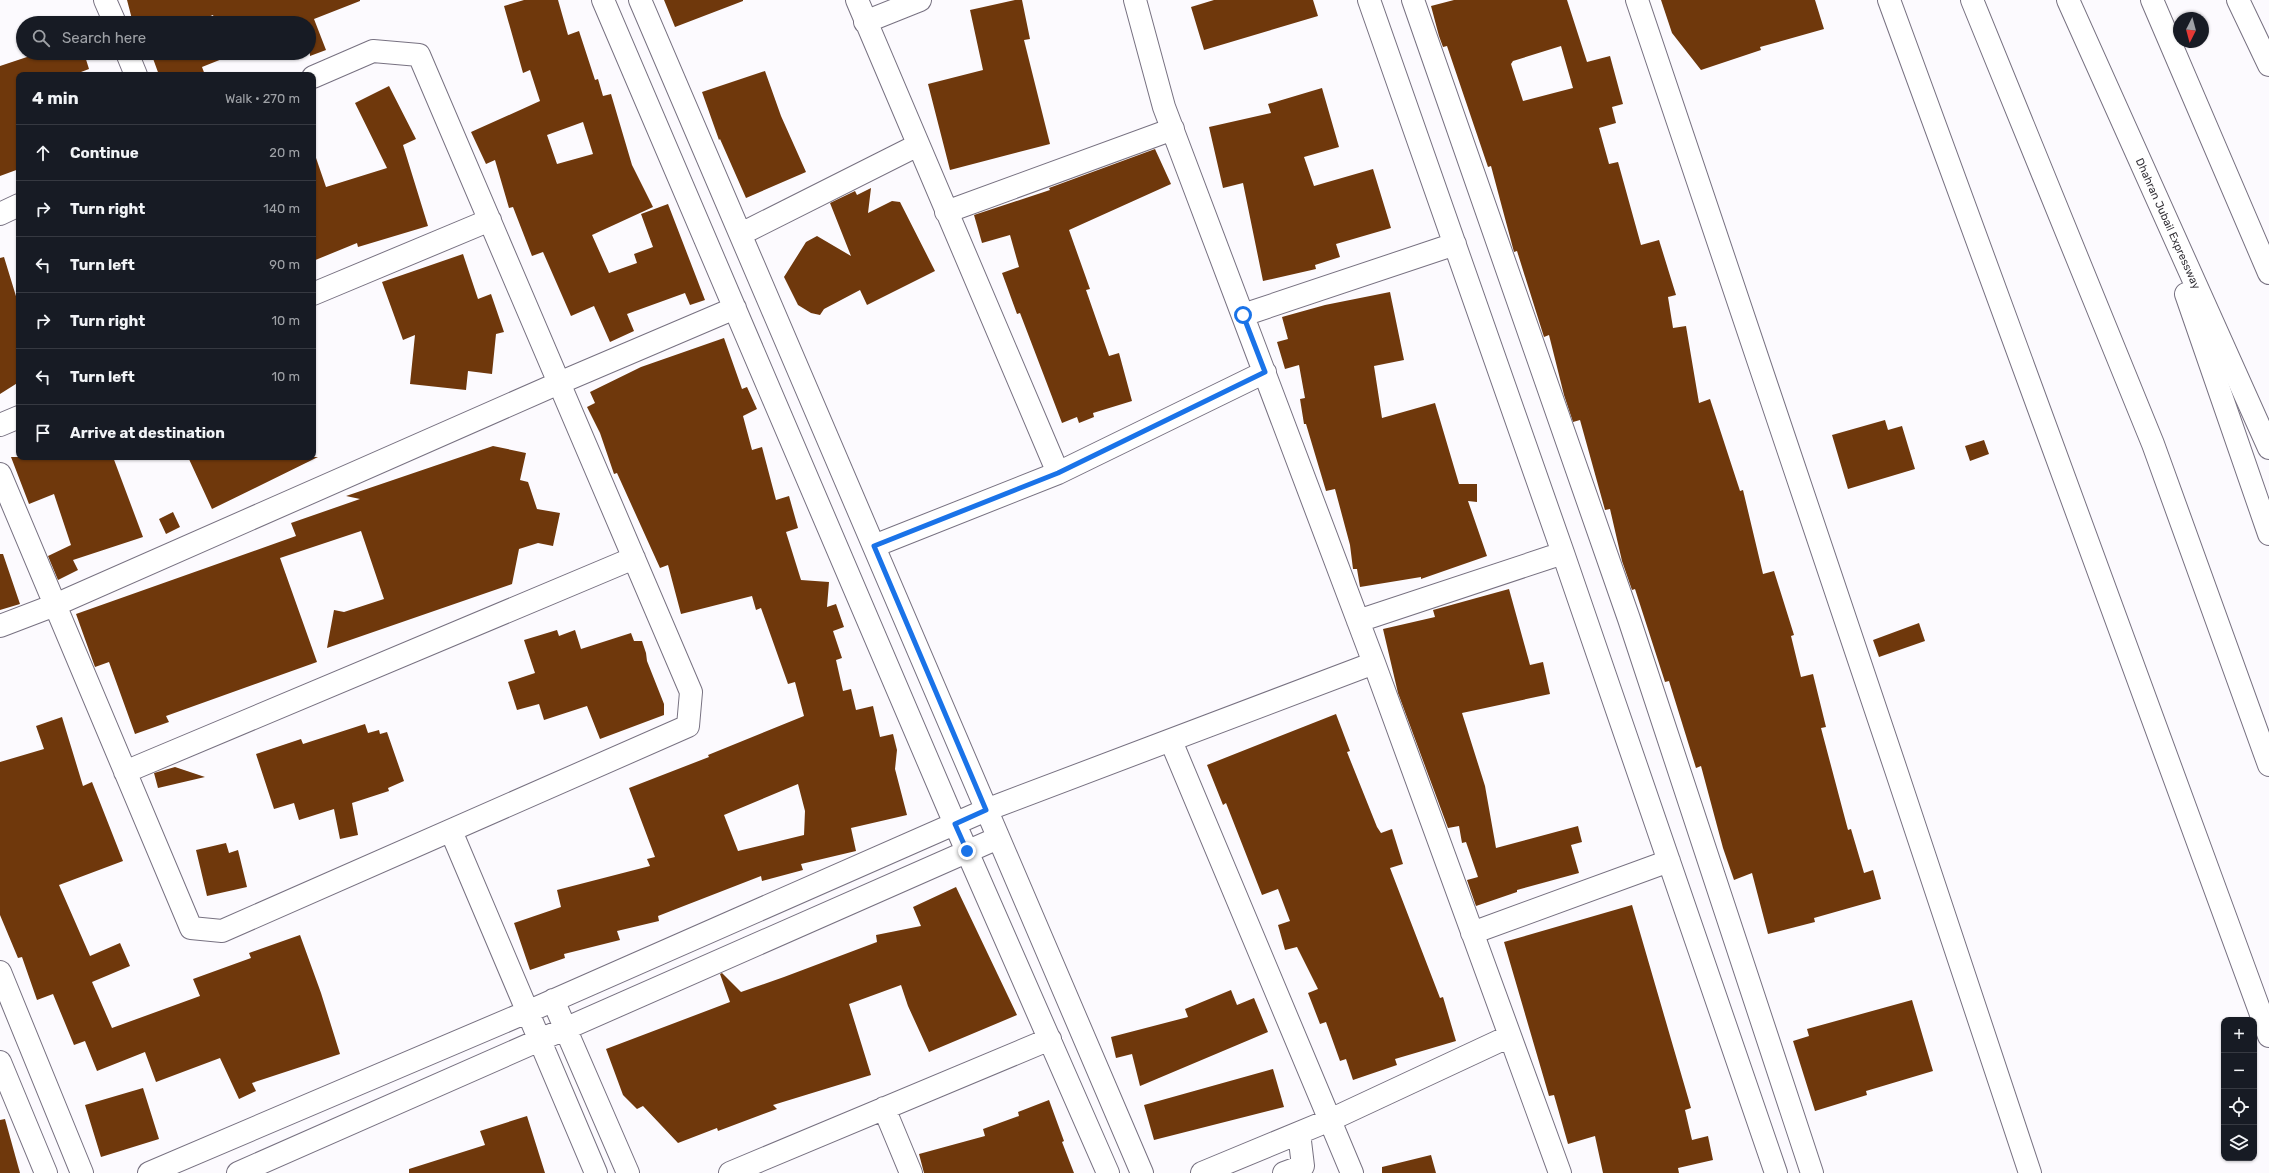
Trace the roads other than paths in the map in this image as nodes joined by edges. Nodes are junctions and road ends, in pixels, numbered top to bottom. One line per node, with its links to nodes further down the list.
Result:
1 (105, 0): 15 (main road)
2 (604, 0): 32 (main road)
3 (640, 0): 28 (main road)
4 (857, 0): 16 (main road)
5 (920, 0): 16 (main road)
6 (1135, 0): 21 (main road)
7 (1369, 0): 29 (main road)
8 (1413, 0): 86 (main road)
9 (1636, 0): 87 (main road)
10 (1889, 0): 64 (main road)
11 (1972, 0): 50 (main road)
12 (2068, 0): 23 (main road, Dhahran Jubail Expressway)
13 (2152, 0): 30 (main road)
14 (2238, 0): 18 (main road)
15 (112, 16)
16 (865, 22): 22 (main road)
17 (130, 60): 19 (main road)
18 (2269, 65)
19 (135, 72)
20 (316, 76): 27 (main road)
21 (1173, 129): 25 (main road); 33 (main road)
22 (918, 145): 25 (main road); 28 (main road)
23 (2138, 155): 38 (main road, Dhahran Jubail Expressway); 41 (main road)
24 (16, 206): 26 (main road)
25 (946, 212): 39 (main road)
26 (0, 214)
27 (490, 220): 31 (main road); 35 (main road)
28 (741, 234): 42 (main road)
29 (1455, 244): 33 (main road); 43 (main road)
30 (2269, 273)
31 (316, 293)
32 (735, 308): 35 (main road); 53 (main road)
33 (1243, 315): 34 (main road)
34 (1265, 372): 39 (main road); 46 (main road)
35 (559, 383): 44 (main road); 45 (main road)
36 (16, 418): 37 (main road)
37 (0, 425)
38 (2269, 448)
39 (1058, 473): 42 (main road)
40 (0, 474): 45 (main road)
41 (2269, 534)
42 (874, 546): 52 (main road)
43 (1563, 553): 46 (main road); 57 (main road)
44 (634, 558): 51 (main road); 54 (main road)
45 (55, 605): 47 (main road); 51 (main road)
46 (1358, 621): 48 (main road)
47 (0, 626)
48 (1374, 663): 49 (main road); 58 (main road)
49 (1171, 741): 52 (main road); 69 (main road)
50 (2269, 765)
51 (125, 772): 54 (main road)
52 (986, 810): 53 (main road); 55 (main road)
53 (955, 824): 56 (main road); 60 (main road)
54 (451, 831): 61 (main road)
55 (998, 838): 56 (main road); 80 (main road)
56 (967, 851): 62 (main road); 65 (main road)
57 (1669, 861): 58 (main road); 85 (main road)
58 (1472, 933): 63 (main road)
59 (0, 972): 72 (main road)
60 (553, 1000): 61 (main road); 62 (main road)
61 (527, 1012): 66 (main road); 73 (main road)
62 (565, 1030): 66 (main road); 76 (main road)
63 (1510, 1036): 69 (main road); 84 (main road)
64 (2269, 1036)
65 (1050, 1039): 68 (main road); 79 (main road)
66 (538, 1041): 74 (main road); 75 (main road)
67 (0, 1062): 71 (main road)
68 (884, 1108): 77 (main road); 78 (main road)
69 (1330, 1120): 70 (main road); 83 (main road)
70 (1299, 1133): 81 (main road); 82 (main road)
71 (46, 1173)
72 (82, 1173)
73 (149, 1173)
74 (238, 1173)
75 (596, 1173)
76 (628, 1173)
77 (730, 1173)
78 (911, 1173)
79 (1108, 1173)
80 (1142, 1173)
81 (1202, 1173)
82 (1284, 1173)
83 (1352, 1173)
84 (1560, 1173)
85 (1776, 1173)
86 (1812, 1173)
87 (2030, 1173)

